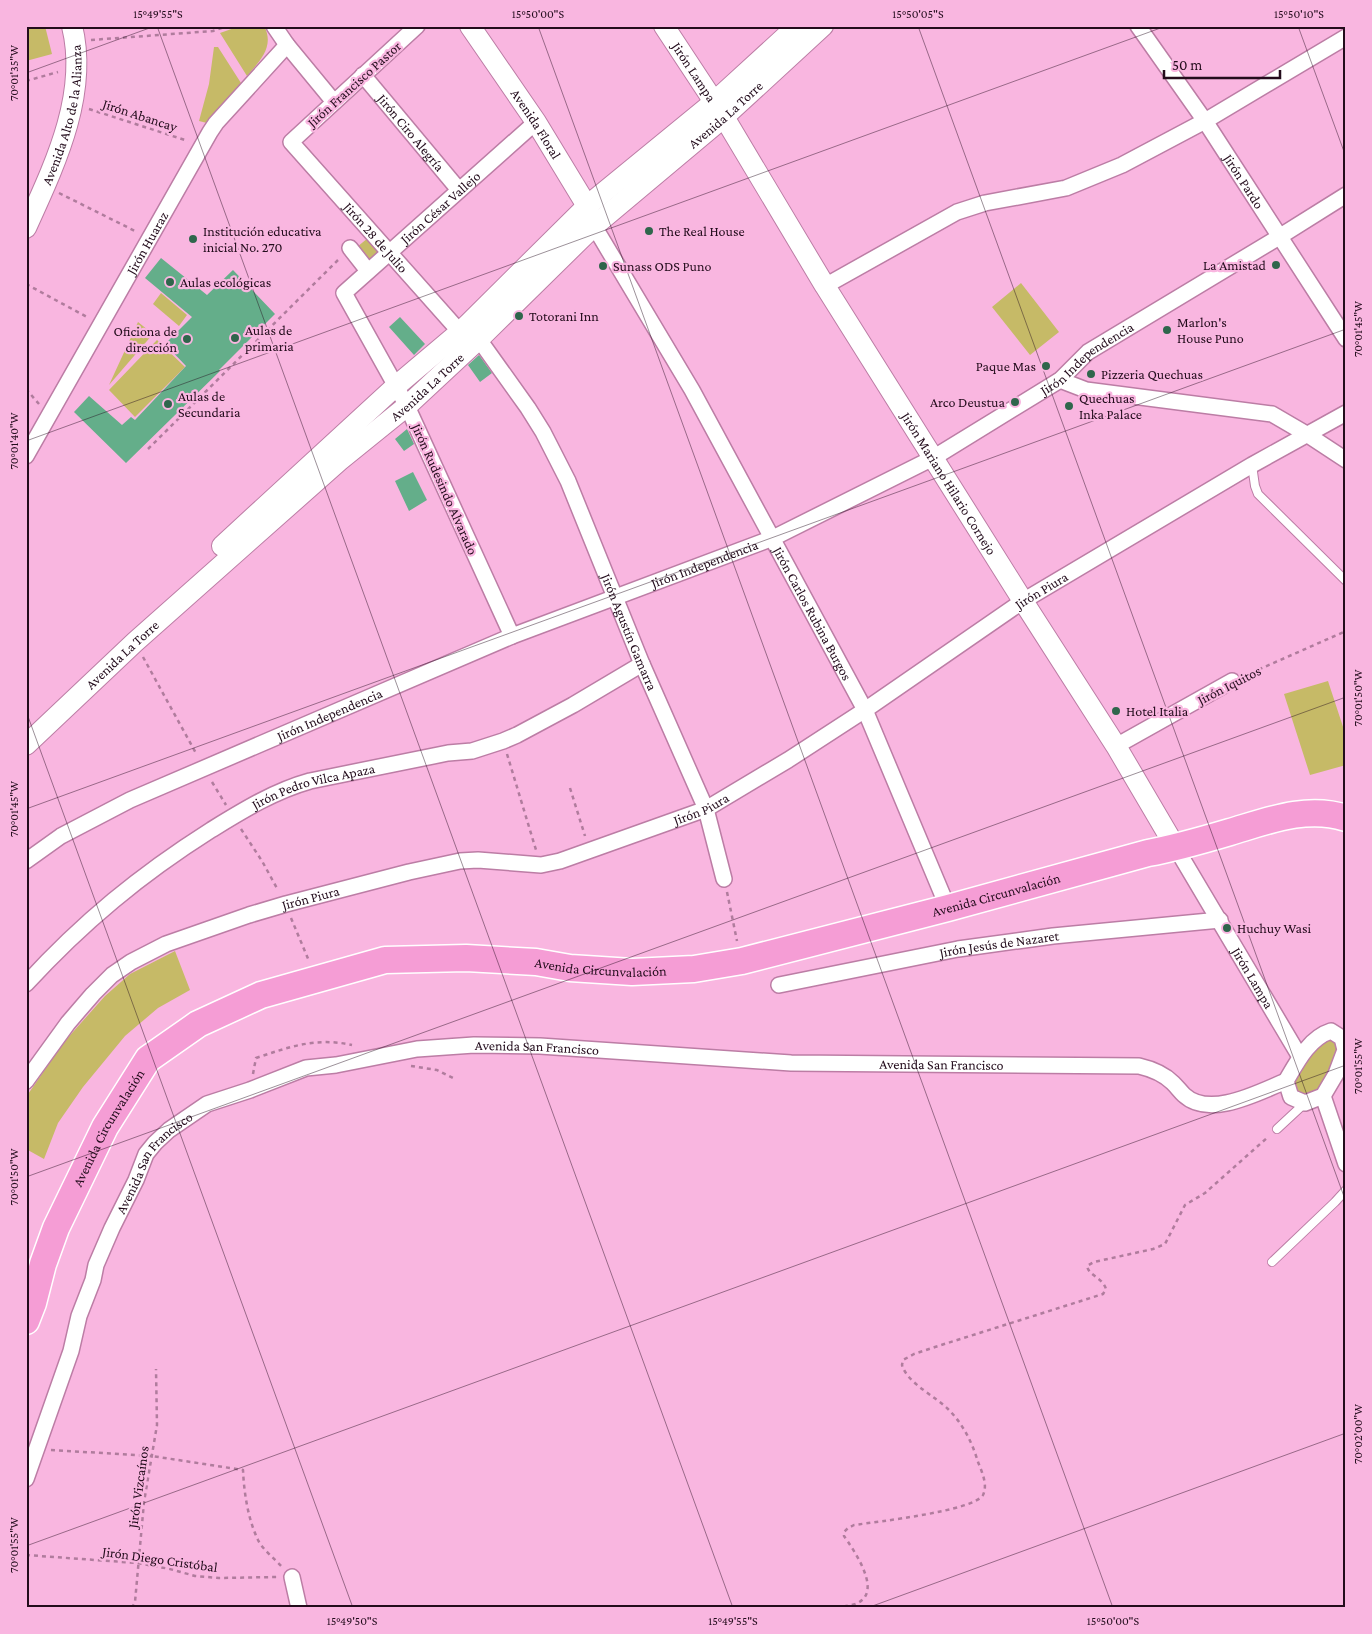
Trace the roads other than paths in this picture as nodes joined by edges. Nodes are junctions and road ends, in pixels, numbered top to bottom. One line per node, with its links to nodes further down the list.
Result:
1 (274, 26): 10 (street)
2 (417, 26): 11 (street, Jirón Francisco Pastor)
3 (664, 26): 13 (main road, Jirón Lampa)
4 (797, 26): 13 (main road, Avenida La Torre)
5 (823, 26): 13 (main road, Avenida La Torre)
6 (1138, 26): 14 (street, Jirón Pardo)
7 (474, 28): 15 (main road, Avenida Floral)
8 (73, 34): 21 (main road, Avenida Alto de la Alianza)
9 (1346, 37): 14 (street)
10 (286, 45): 12 (street); 35 (street, Jirón Huaraz)
11 (363, 75): 12 (street, Jirón Francisco Pastor); 17 (street, Jirón Ciro Alegría)
12 (334, 102): 16 (street, Jirón Francisco Pastor)
13 (719, 110): 19 (main road, Avenida La Torre); 20 (main road, Avenida La Torre); 26 (main road, Jirón Mariano Hilario Cornejo)
14 (1205, 121): 22 (street, Jirón Pardo); 26 (street)
15 (536, 122): 17 (street, Jirón César Vallejo); 19 (main road, Avenida Floral)
16 (291, 142): 24 (street, Jirón 28 de Julio)
17 (459, 190): 24 (street, Jirón César Vallejo)
18 (1346, 195): 22 (street, Jirón Independencia)
19 (587, 206): 20 (main road, Avenida Floral); 28 (main road, Avenida La Torre)
20 (594, 226): 28 (main road, Avenida La Torre); 39 (street, Jirón Carlos Rubina Burgos)
21 (26, 228)
22 (1279, 237): 29 (street, Jirón Pardo); 30 (street, Jirón Independencia)
23 (350, 248): 25 (street)
24 (389, 253): 25 (street, Jirón César Vallejo); 28 (street, Jirón 28 de Julio)
25 (368, 271): 27 (street, Jirón César Vallejo)
26 (825, 286): 36 (main road, Jirón Mariano Hilario Cornejo)
27 (344, 293): 31 (street, Jirón Rudesindo Alvarado)
28 (469, 331): 31 (main road, Avenida La Torre); 32 (main road, Avenida La Torre); 41 (street, Jirón Agustín Gamarra)
29 (1346, 339)
30 (1060, 380): 34 (street); 36 (street, Jirón Independencia)
31 (396, 386): 32 (street, Jirón Rudesindo Alvarado); 47 (main road, Avenida La Torre)
32 (407, 406): 43 (street, Jirón Rudesindo Alvarado); 48 (main road, Avenida La Torre)
33 (1346, 414): 34 (street, Jirón Piura)
34 (1308, 435): 37 (street); 38 (street, Jirón Piura)
35 (26, 456)
36 (933, 458): 39 (street, Jirón Independencia); 42 (main road, Jirón Mariano Hilario Cornejo)
37 (1346, 460)
38 (1252, 465): 40 (lane); 42 (street, Jirón Piura)
39 (773, 538): 41 (street, Jirón Independencia); 46 (street, Jirón Carlos Rubina Burgos)
40 (1346, 581)
41 (614, 598): 43 (street, Jirón Independencia); 44 (street, Jirón Agustín Gamarra)
42 (1023, 601): 46 (street, Jirón Piura); 49 (main road, Jirón Mariano Hilario Cornejo)
43 (512, 636): 53 (street, Jirón Independencia)
44 (642, 664): 50 (street, Jirón Agustín Gamarra); 57 (street, Jirón Pedro Vilca Apaza)
45 (1232, 681): 49 (street, Jirón Iquitos)
46 (865, 710): 50 (street, Jirón Piura); 55 (street, Jirón Carlos Rubina Burgos)
47 (26, 730)
48 (26, 745)
49 (1116, 746): 52 (main road, Jirón Mariano Hilario Cornejo)
50 (706, 809): 54 (street, Jirón Agustín Gamarra); 60 (street, Jirón Piura)
51 (1346, 818): 52 (highway, Avenida Circunvalación)
52 (1176, 848): 55 (highway, Avenida Circunvalación); 56 (street, Jirón Lampa)
53 (26, 861)
54 (724, 879)
55 (948, 908): 68 (highway, Avenida Circunvalación)
56 (1220, 920): 58 (street, Jirón Jesús de Nazaret); 59 (street, Jirón Lampa)
57 (26, 984)
58 (779, 985)
59 (1300, 1057): 61 (street); 62 (street)
60 (26, 1081)
61 (1286, 1081): 63 (street); 69 (street, Avenida San Francisco)
62 (1323, 1096): 63 (street); 65 (street)
63 (1305, 1103): 64 (lane)
64 (1277, 1129)
65 (1346, 1164)
66 (1346, 1190): 67 (lane)
67 (1272, 1262)
68 (26, 1321)
69 (26, 1480)
70 (292, 1577): 71 (street)
71 (299, 1608)

